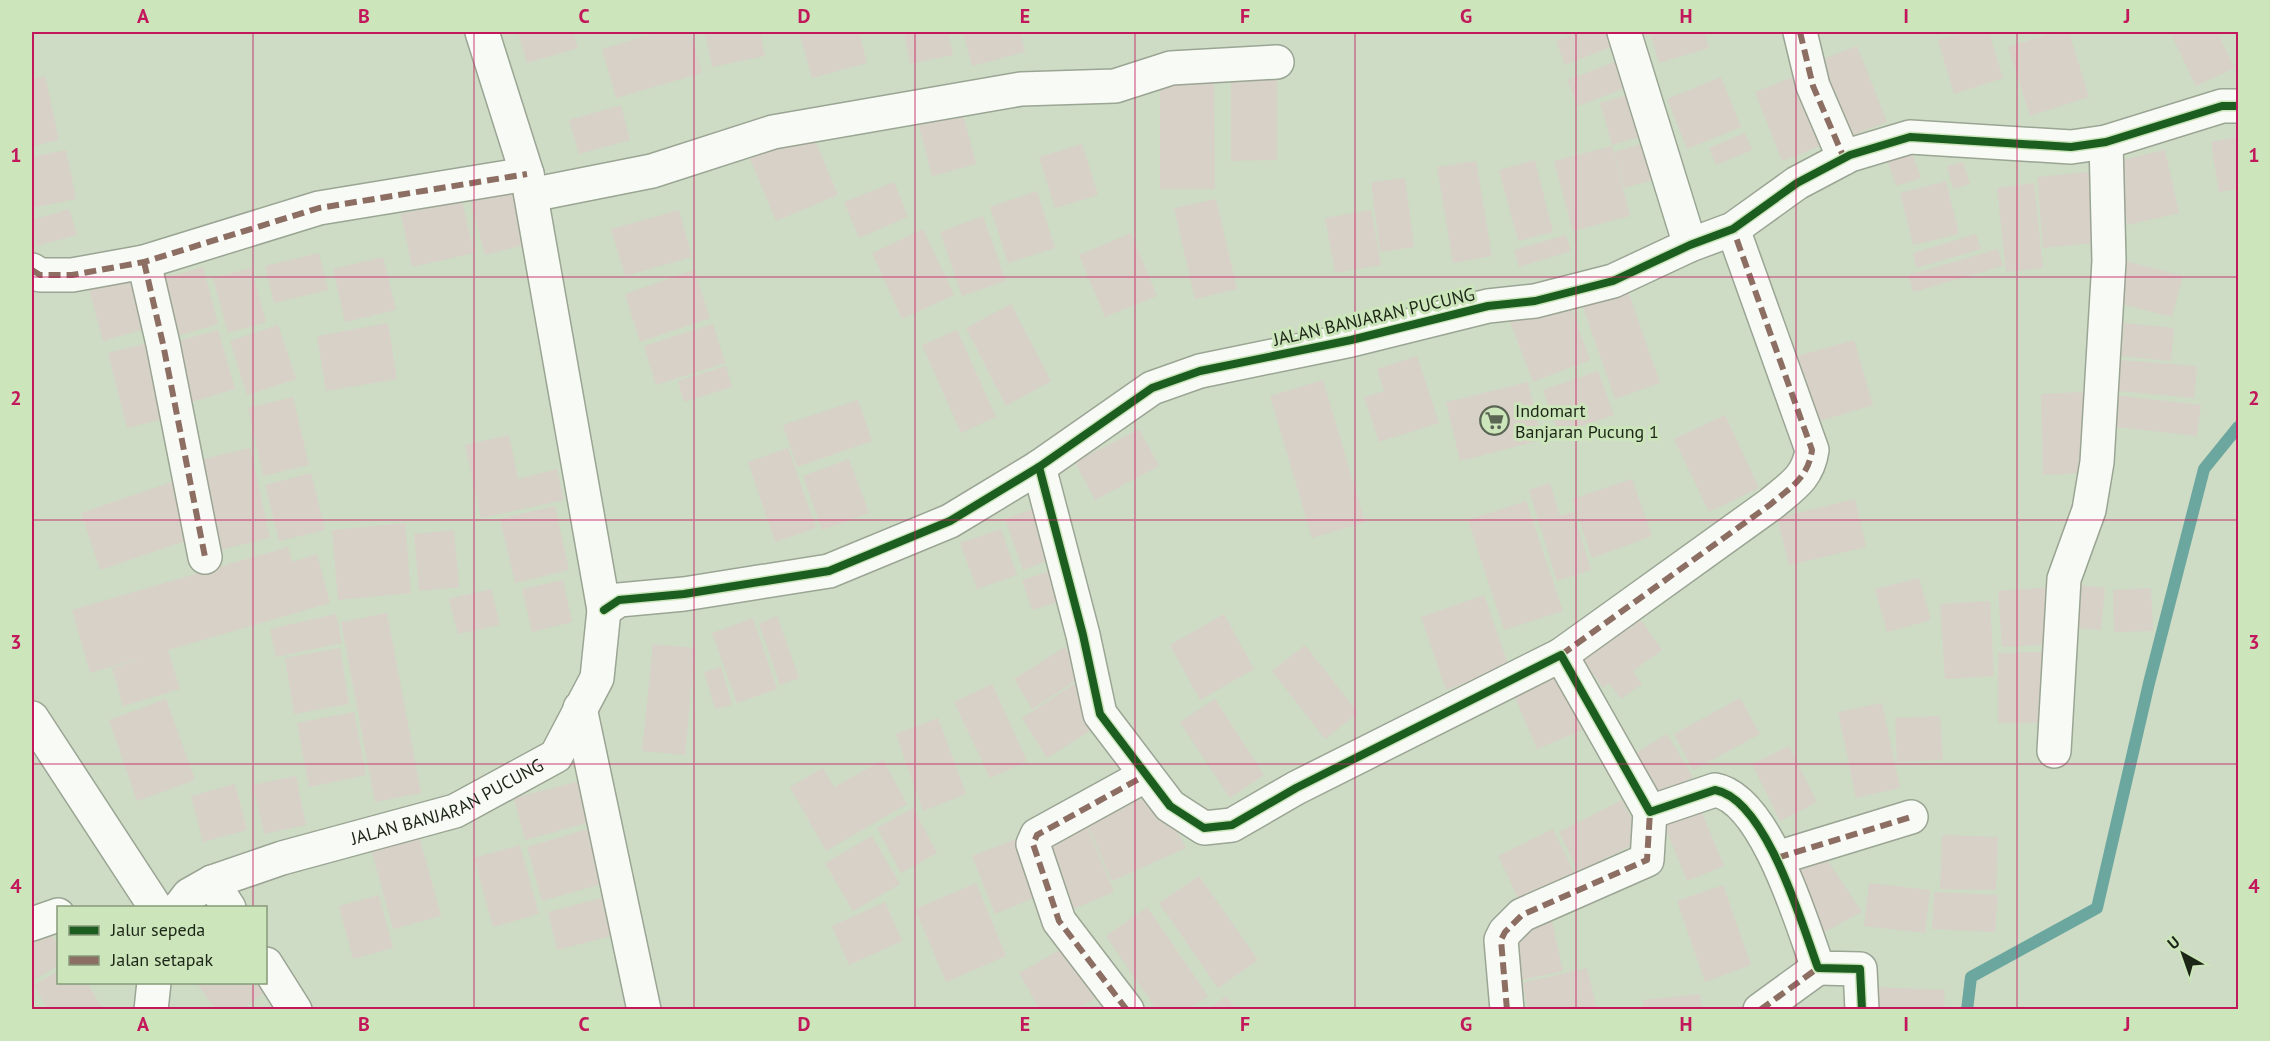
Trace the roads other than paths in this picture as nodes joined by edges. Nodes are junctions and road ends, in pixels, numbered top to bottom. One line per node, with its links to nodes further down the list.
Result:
1 (482, 32): 8 (street)
2 (1624, 32): 10 (street)
3 (1800, 32): 7 (street)
4 (1277, 62): 8 (street)
5 (2238, 106): 6 (street, JALAN BANJARAN PUCUNG)
6 (2106, 142): 7 (street, JALAN BANJARAN PUCUNG); 19 (street)
7 (1844, 158): 9 (street, JALAN BANJARAN PUCUNG)
8 (529, 185): 11 (street); 15 (street)
9 (1733, 229): 10 (street, JALAN BANJARAN PUCUNG); 16 (street)
10 (1690, 245): 13 (street, JALAN BANJARAN PUCUNG)
11 (144, 262): 12 (street); 14 (street)
12 (32, 270)
13 (1039, 467): 15 (street, JALAN BANJARAN PUCUNG); 20 (street)
14 (205, 557)
15 (604, 610): 17 (street, JALAN BANJARAN PUCUNG)
16 (1561, 655): 20 (street); 21 (street)
17 (579, 708): 24 (street, JALAN BANJARAN PUCUNG); 34 (street)
18 (32, 718): 25 (street)
19 (2054, 751)
20 (1146, 776): 35 (street)
21 (1650, 812): 23 (street); 36 (street)
22 (1911, 817): 23 (street)
23 (1777, 858): 30 (street)
24 (220, 895): 26 (street, JALAN BANJARAN PUCUNG)
25 (155, 906)
26 (181, 906)
27 (57, 915): 28 (street)
28 (32, 924)
29 (267, 966): 33 (street)
30 (1818, 968): 37 (street); 38 (street)
31 (154, 984): 32 (street)
32 (151, 1010)
33 (295, 1010)
34 (644, 1010)
35 (1127, 1010)
36 (1507, 1010)
37 (1760, 1010)
38 (1863, 1010)

